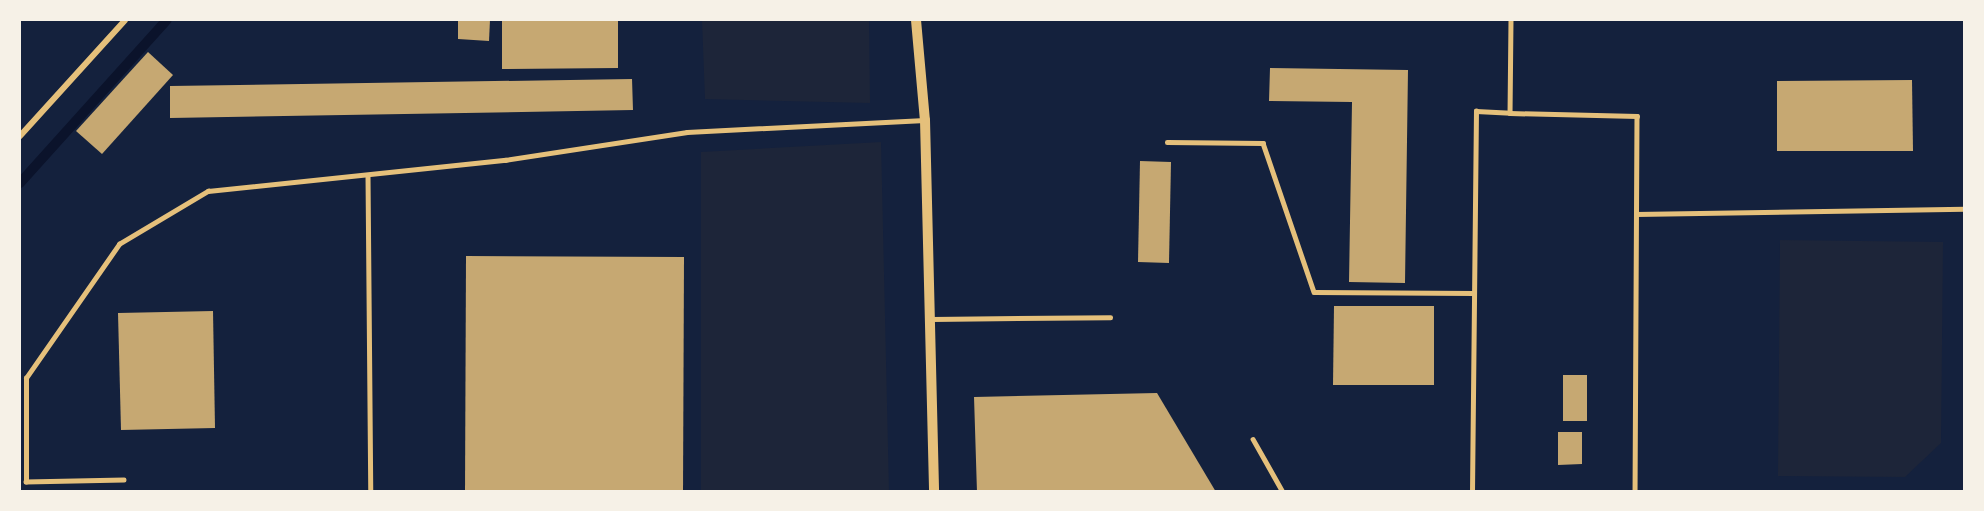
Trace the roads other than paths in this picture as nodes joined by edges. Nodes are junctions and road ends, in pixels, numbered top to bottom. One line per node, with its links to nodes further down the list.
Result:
1 (125, 20): 6 (street)
2 (916, 20): 5 (street)
3 (1511, 20): 4 (lane)
4 (1510, 113): 10 (lane); 11 (lane)
5 (925, 120): 8 (lane); 13 (street)
6 (20, 136)
7 (1167, 142): 11 (lane)
8 (368, 175): 15 (lane); 16 (lane)
9 (1965, 209): 10 (lane)
10 (1636, 214): 20 (lane)
11 (1474, 293): 19 (lane)
12 (1110, 317): 13 (lane)
13 (932, 319): 17 (street)
14 (1253, 439): 18 (lane)
15 (124, 480)
16 (371, 492)
17 (934, 492)
18 (1283, 492)
19 (1472, 492)
20 (1635, 492)

